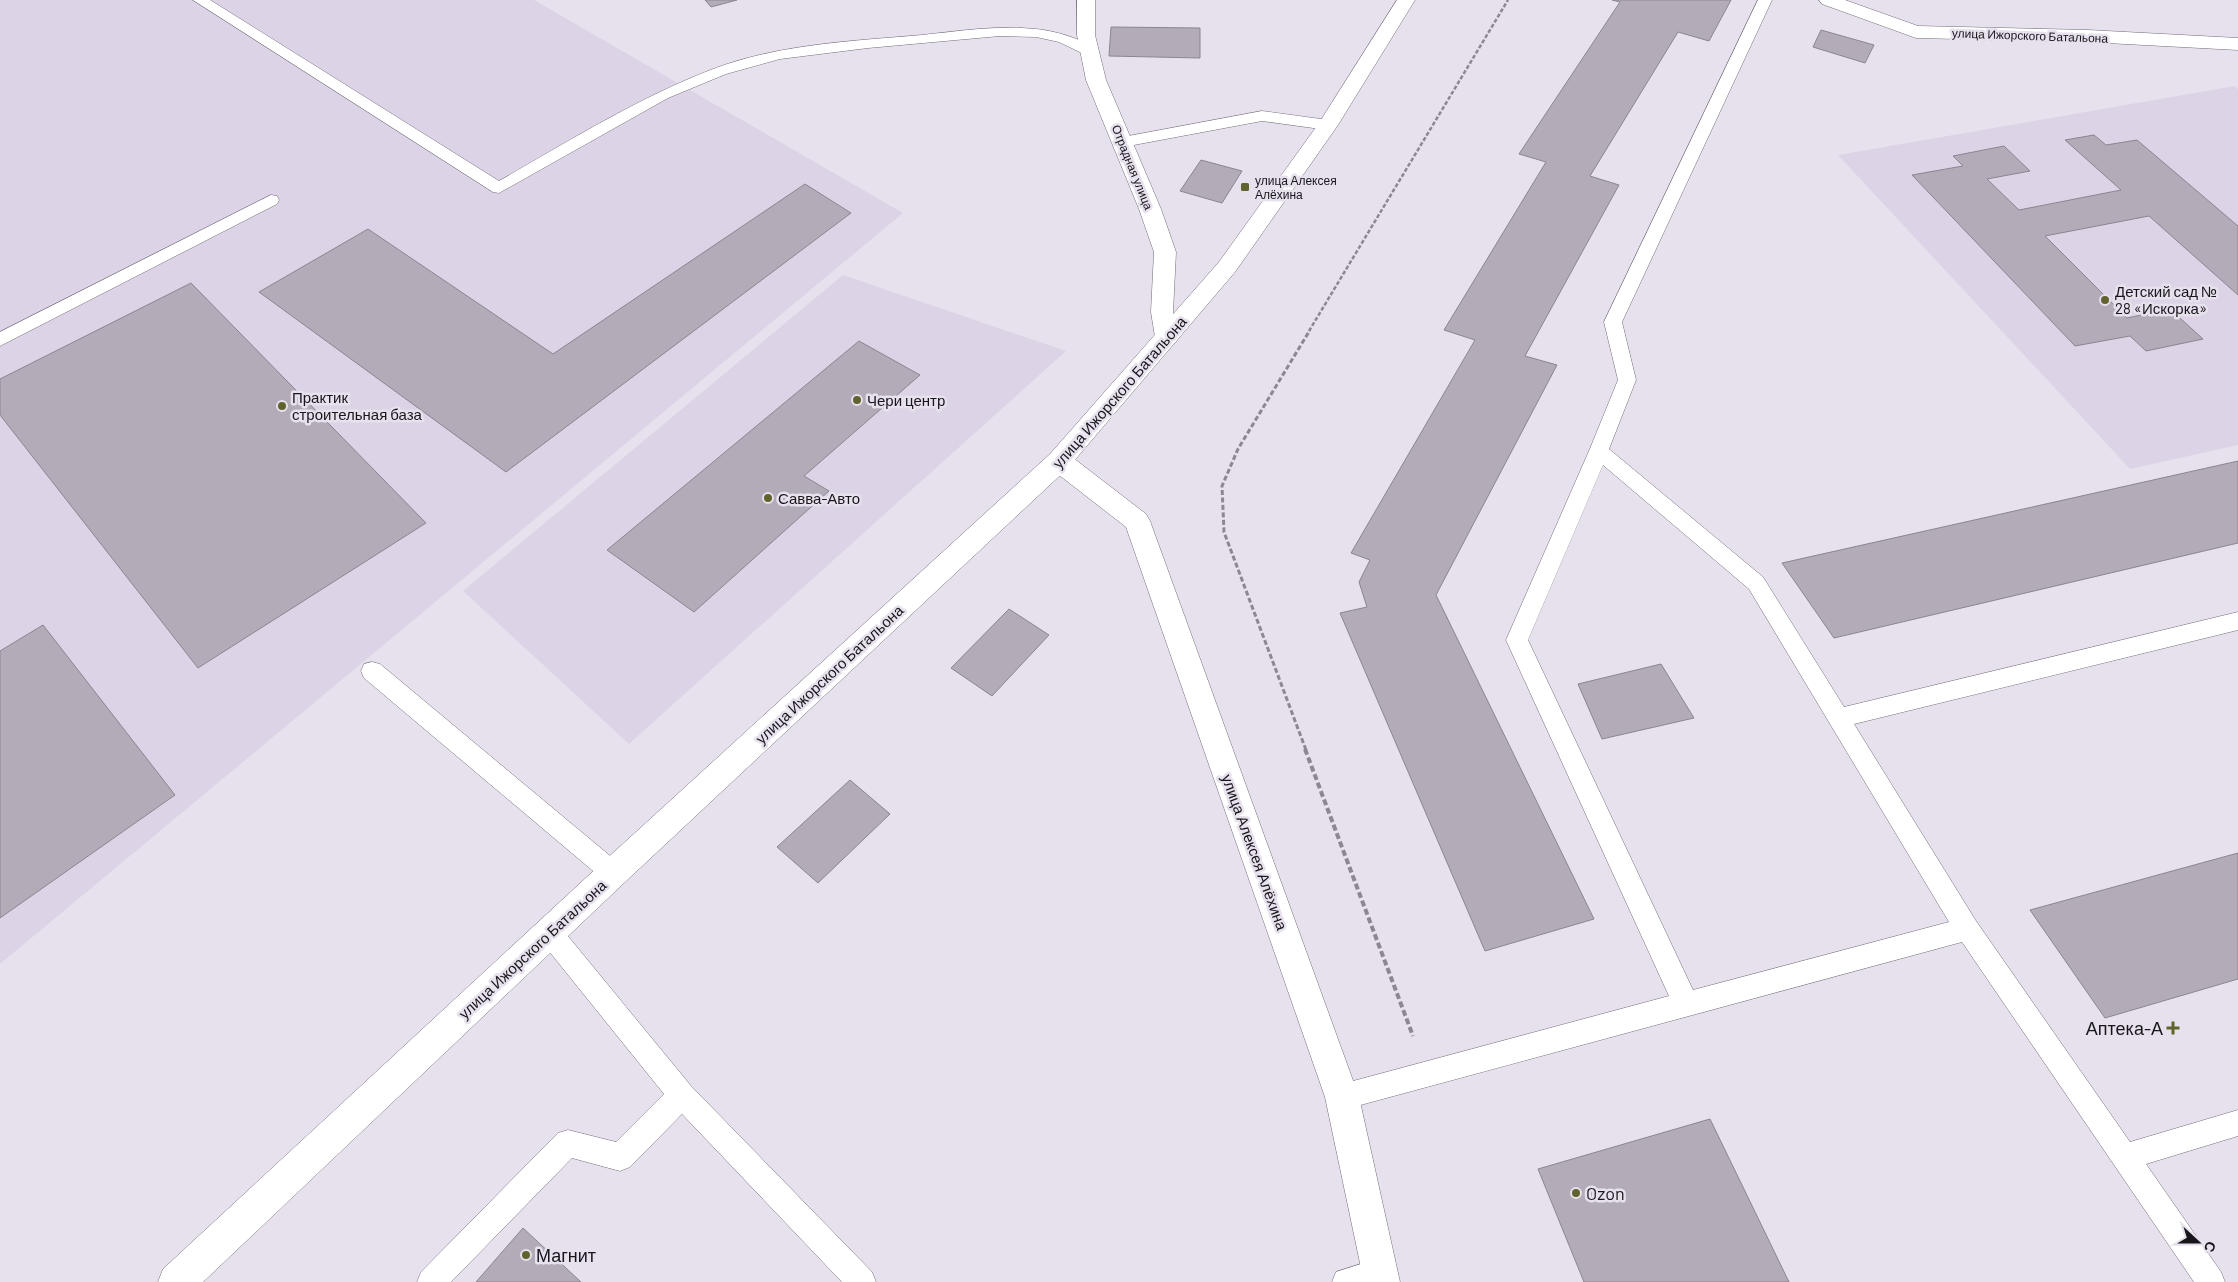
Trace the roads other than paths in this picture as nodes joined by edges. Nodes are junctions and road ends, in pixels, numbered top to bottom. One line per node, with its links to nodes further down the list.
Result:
1 (200, 0): 7 (lane)
2 (1086, 0): 7 (street, Отрадная улица)
3 (1406, 0): 8 (street, улица Ижорского Батальона)
4 (1765, 0): 13 (lane)
5 (1828, 0): 6 (street, улица Ижорского Батальона)
6 (2238, 44)
7 (1090, 52): 9 (street, Отрадная улица)
8 (1328, 125): 9 (lane); 11 (street, улица Ижорского Батальона)
9 (1122, 142): 11 (street, Отрадная улица)
10 (271, 200): 12 (lane)
11 (1167, 337): 14 (street, улица Ижорского Батальона)
12 (0, 340)
13 (1600, 451): 17 (lane); 21 (lane)
14 (1059, 461): 18 (street, улица Ижорского Батальона); 23 (street, улица Алексея Алёхина)
15 (2238, 621): 17 (lane)
16 (372, 671): 18 (lane)
17 (1839, 718): 19 (lane)
18 (613, 873): 20 (street, улица Ижорского Батальона)
19 (1967, 929): 21 (lane); 25 (lane)
20 (549, 932): 22 (lane); 27 (street, улица Ижорского Батальона)
21 (1686, 1004): 23 (lane)
22 (682, 1094): 28 (lane); 29 (lane)
23 (1342, 1097): 26 (street, улица Алексея Алёхина)
24 (2238, 1123): 25 (lane)
25 (2125, 1157): 31 (lane)
26 (1381, 1277): 30 (lane)
27 (176, 1282)
28 (430, 1282)
29 (862, 1282)
30 (1346, 1282)
31 (2211, 1282)

